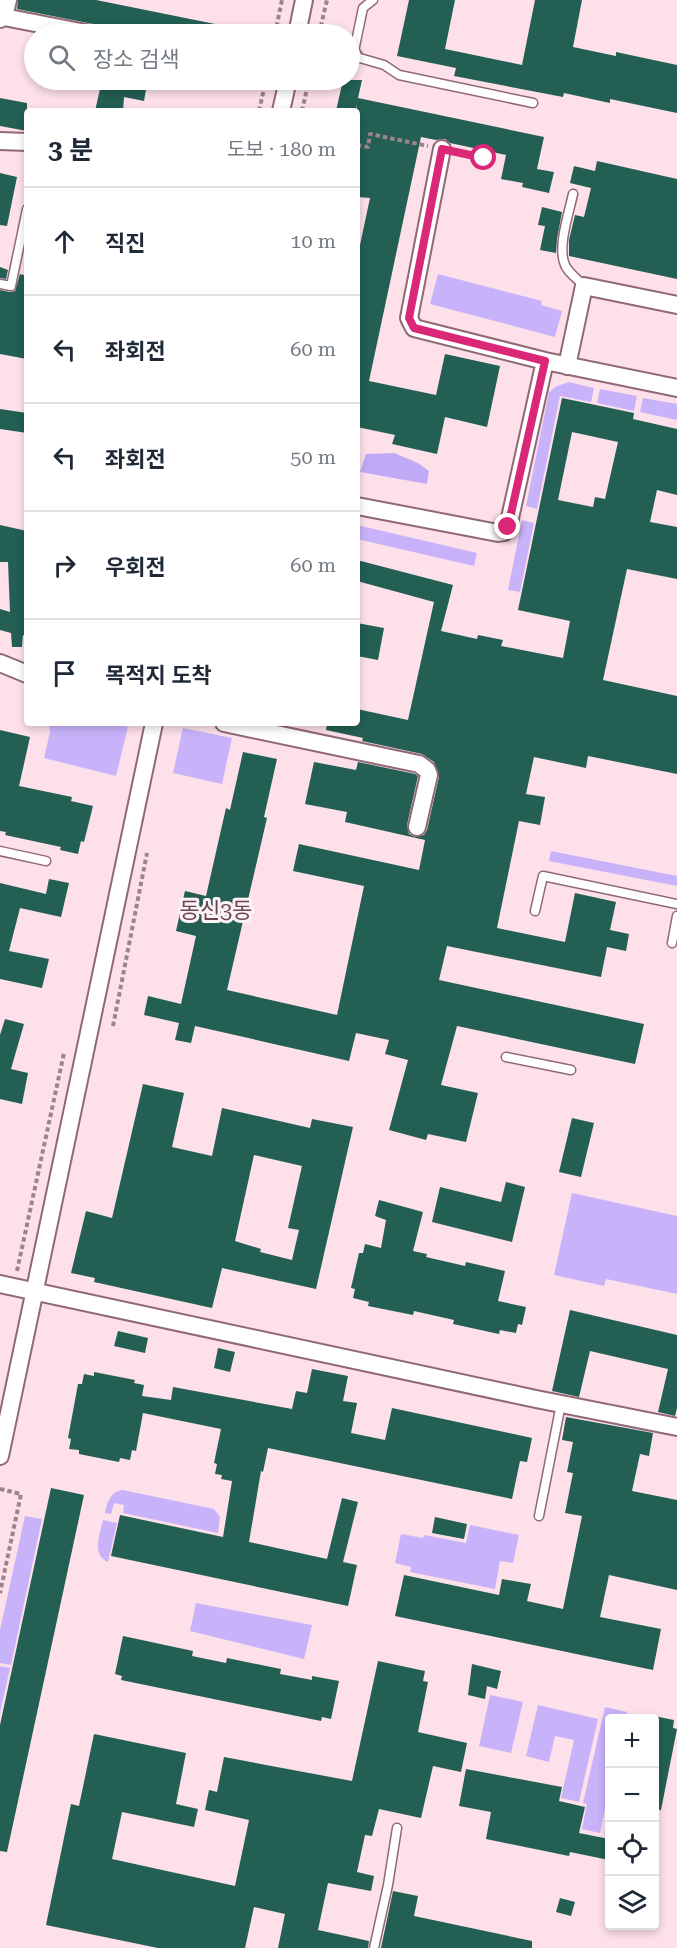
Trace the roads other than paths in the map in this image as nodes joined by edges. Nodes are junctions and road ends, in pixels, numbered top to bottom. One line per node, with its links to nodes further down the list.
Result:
1 (8, 0): 4 (street)
2 (304, 0): 6 (street)
3 (373, 0): 7 (lane)
4 (2, 18): 5 (street)
5 (35, 24)
6 (299, 24)
7 (359, 24)
8 (360, 58): 10 (lane)
9 (286, 90): 11 (street)
10 (533, 103)
11 (282, 108)
12 (0, 141): 13 (street)
13 (24, 142)
14 (442, 149): 20 (street)
15 (573, 195): 18 (lane)
16 (24, 223): 17 (lane)
17 (0, 284)
18 (584, 286): 19 (street); 21 (street)
19 (677, 305)
20 (545, 361): 21 (street); 23 (street)
21 (567, 366): 22 (street)
22 (677, 388)
23 (360, 507)
24 (0, 663): 25 (street)
25 (24, 673)
26 (153, 726): 38 (street)
27 (238, 726): 28 (street)
28 (417, 827)
29 (0, 851): 30 (lane)
30 (46, 861)
31 (677, 904): 32 (lane)
32 (535, 911)
33 (677, 916): 34 (lane)
34 (672, 943)
35 (506, 1058): 36 (lane)
36 (571, 1070)
37 (0, 1284): 38 (street)
38 (36, 1291): 39 (street); 41 (street)
39 (561, 1404): 40 (street); 42 (lane)
40 (677, 1427)
41 (0, 1456)
42 (539, 1516)
43 (397, 1828): 44 (lane)
44 (374, 1948)

